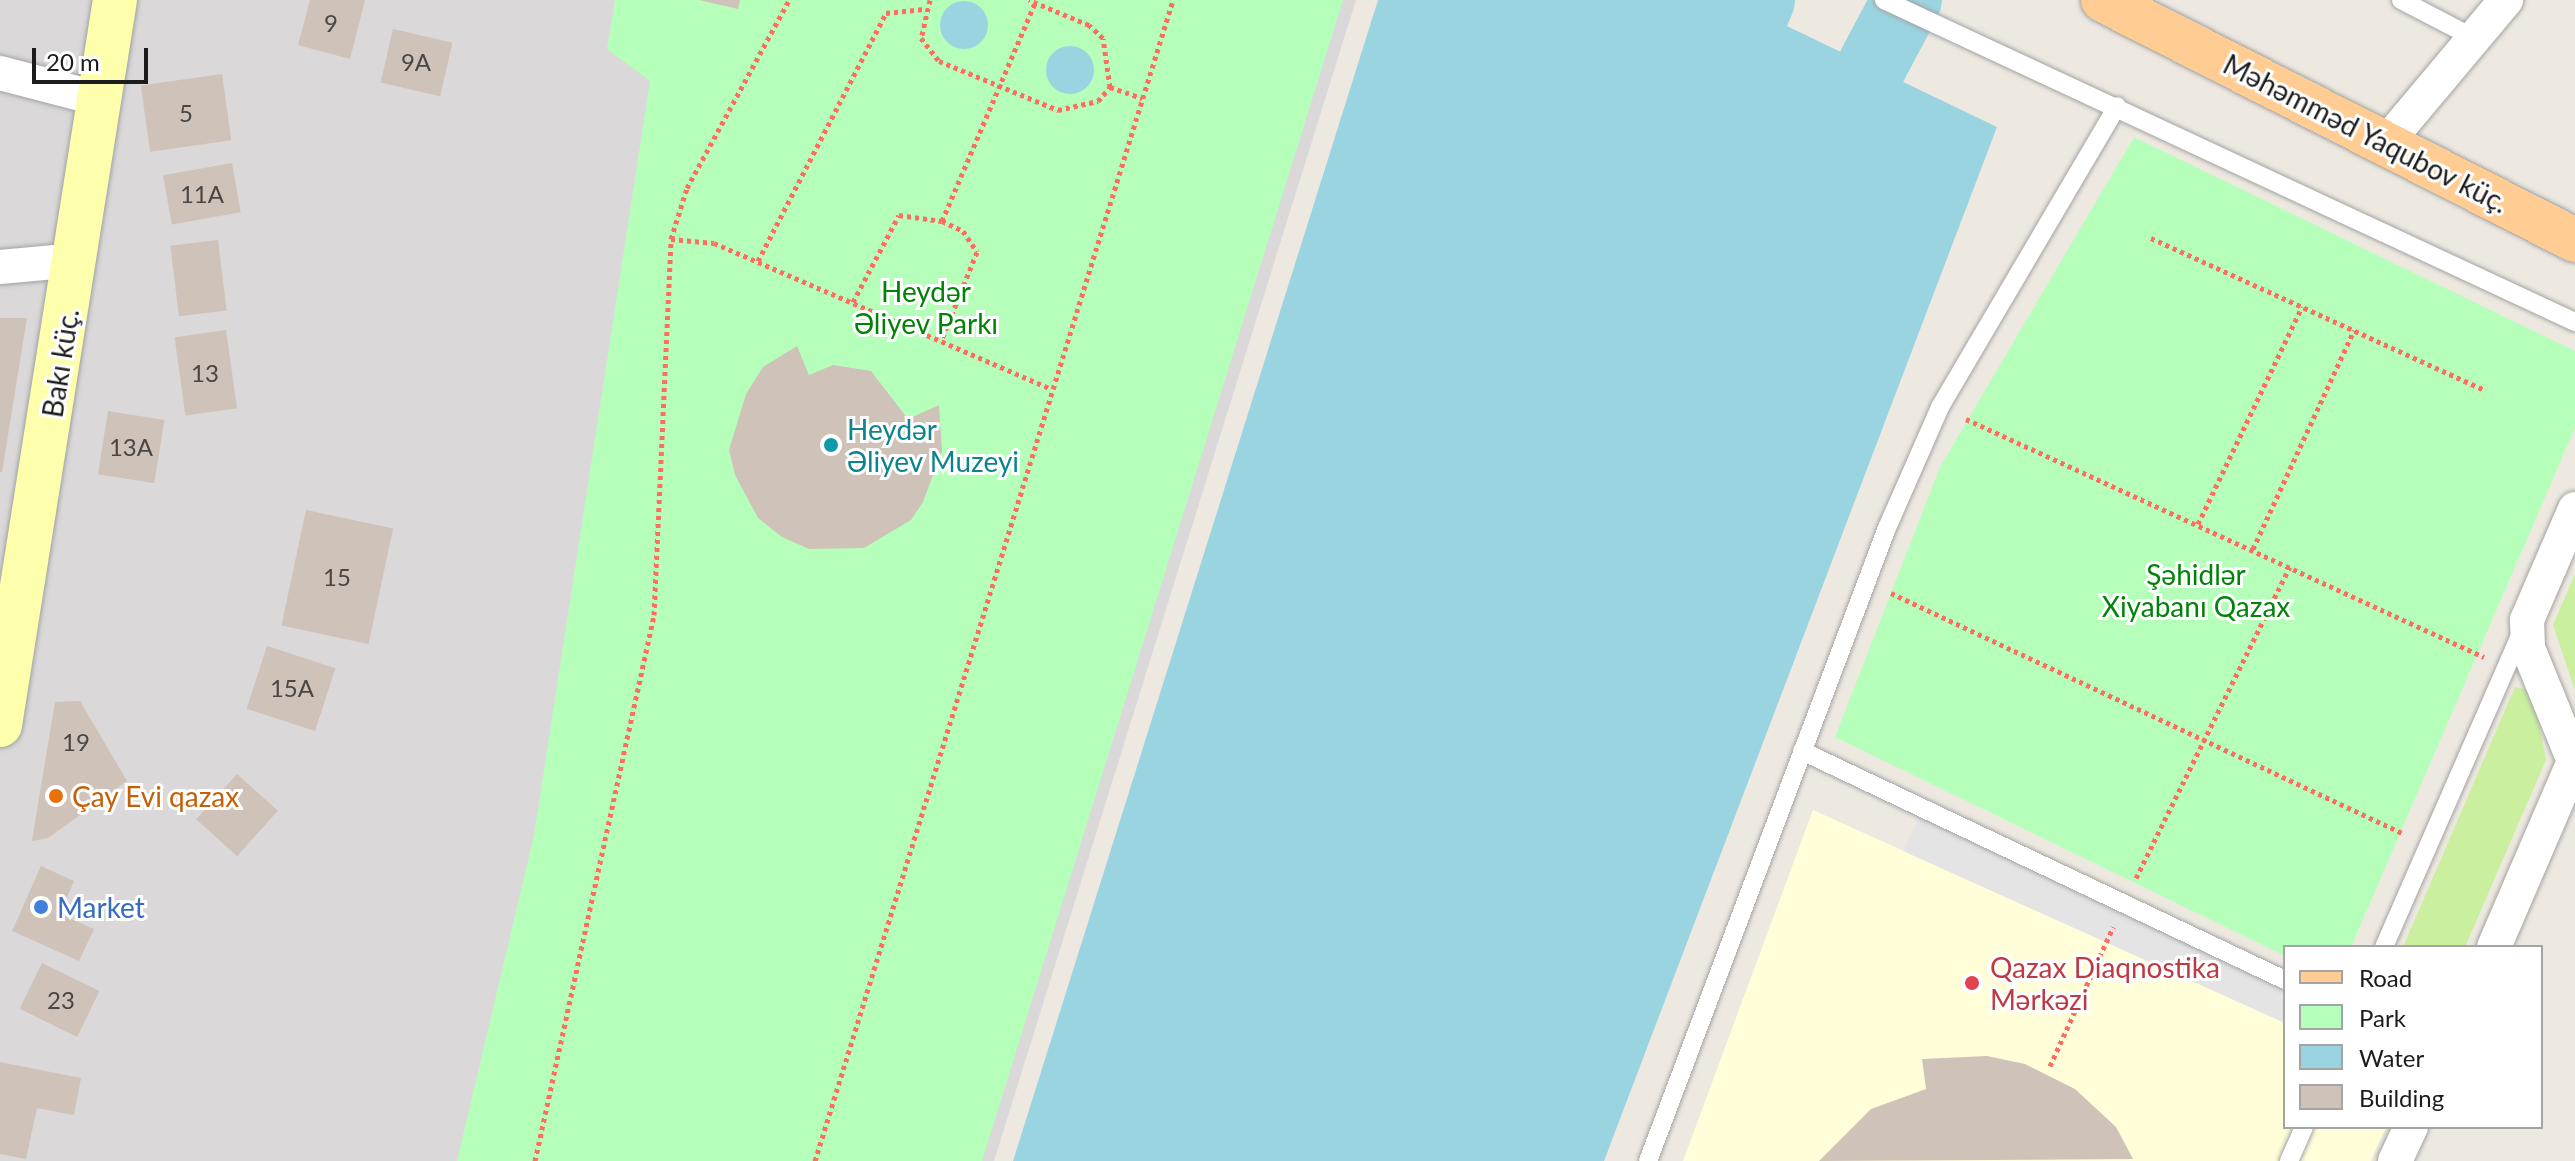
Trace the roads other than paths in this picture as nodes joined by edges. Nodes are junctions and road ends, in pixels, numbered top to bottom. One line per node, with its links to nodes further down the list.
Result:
1 (115, 0): 8 (main road, Bakı küç.)
2 (1884, 0): 9 (lane)
3 (2103, 0): 10 (main road, Məhəmməd Yaqubov küç.)
4 (2401, 0): 6 (lane)
5 (2506, 0): 6 (street)
6 (2474, 38): 10 (street)
7 (0, 73): 8 (street)
8 (100, 99): 12 (main road, Bakı küç.)
9 (2117, 106): 14 (lane); 18 (lane)
10 (2386, 143): 11 (main road, Məhəmməd Yaqubov küç.)
11 (2575, 240)
12 (77, 260): 13 (street); 17 (main road, Bakı küç.)
13 (0, 267)
14 (2575, 322)
15 (2575, 509): 16 (street)
16 (2527, 620): 19 (lane); 20 (street)
17 (0, 725)
18 (1802, 751): 21 (lane); 24 (lane)
19 (2385, 945)
20 (2495, 945)
21 (2283, 979)
22 (2303, 1129): 25 (lane)
23 (2410, 1129): 26 (street)
24 (1648, 1161)
25 (2289, 1161)
26 (2395, 1161)

